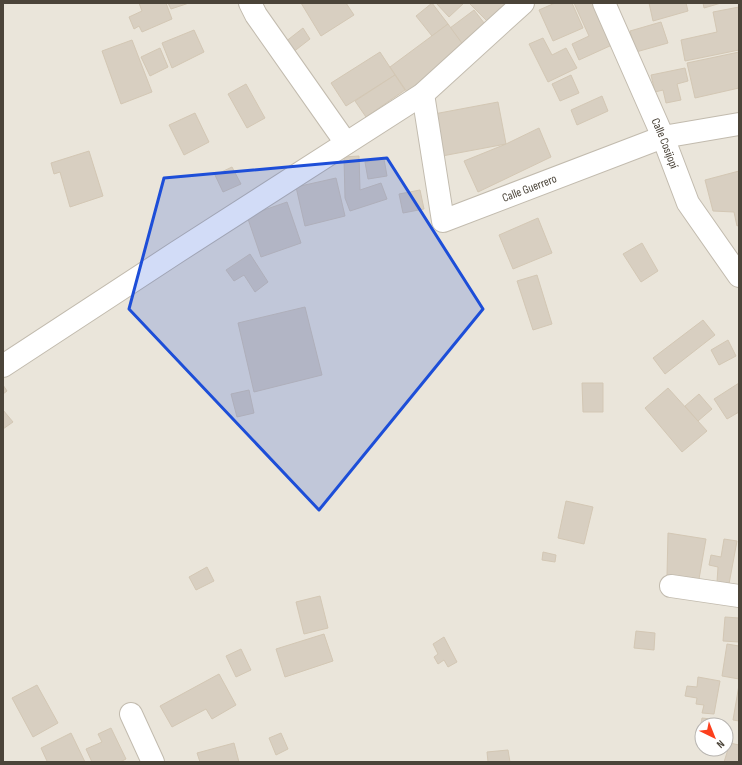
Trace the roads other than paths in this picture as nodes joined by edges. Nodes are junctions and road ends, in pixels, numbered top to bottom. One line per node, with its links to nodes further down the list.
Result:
1 (250, 3): 7 (street)
2 (523, 3): 4 (street)
3 (604, 3): 6 (street, Calle Cosijopí)
4 (423, 94): 6 (street, Calle Guerrero); 7 (street)
5 (739, 124): 6 (street, Calle Guerrero)
6 (663, 137): 8 (street, Calle Cosijopí)
7 (346, 144): 9 (street)
8 (739, 276)
9 (3, 366)
10 (671, 586): 11 (street)
11 (739, 596)
12 (131, 714): 13 (street)
13 (153, 762)

